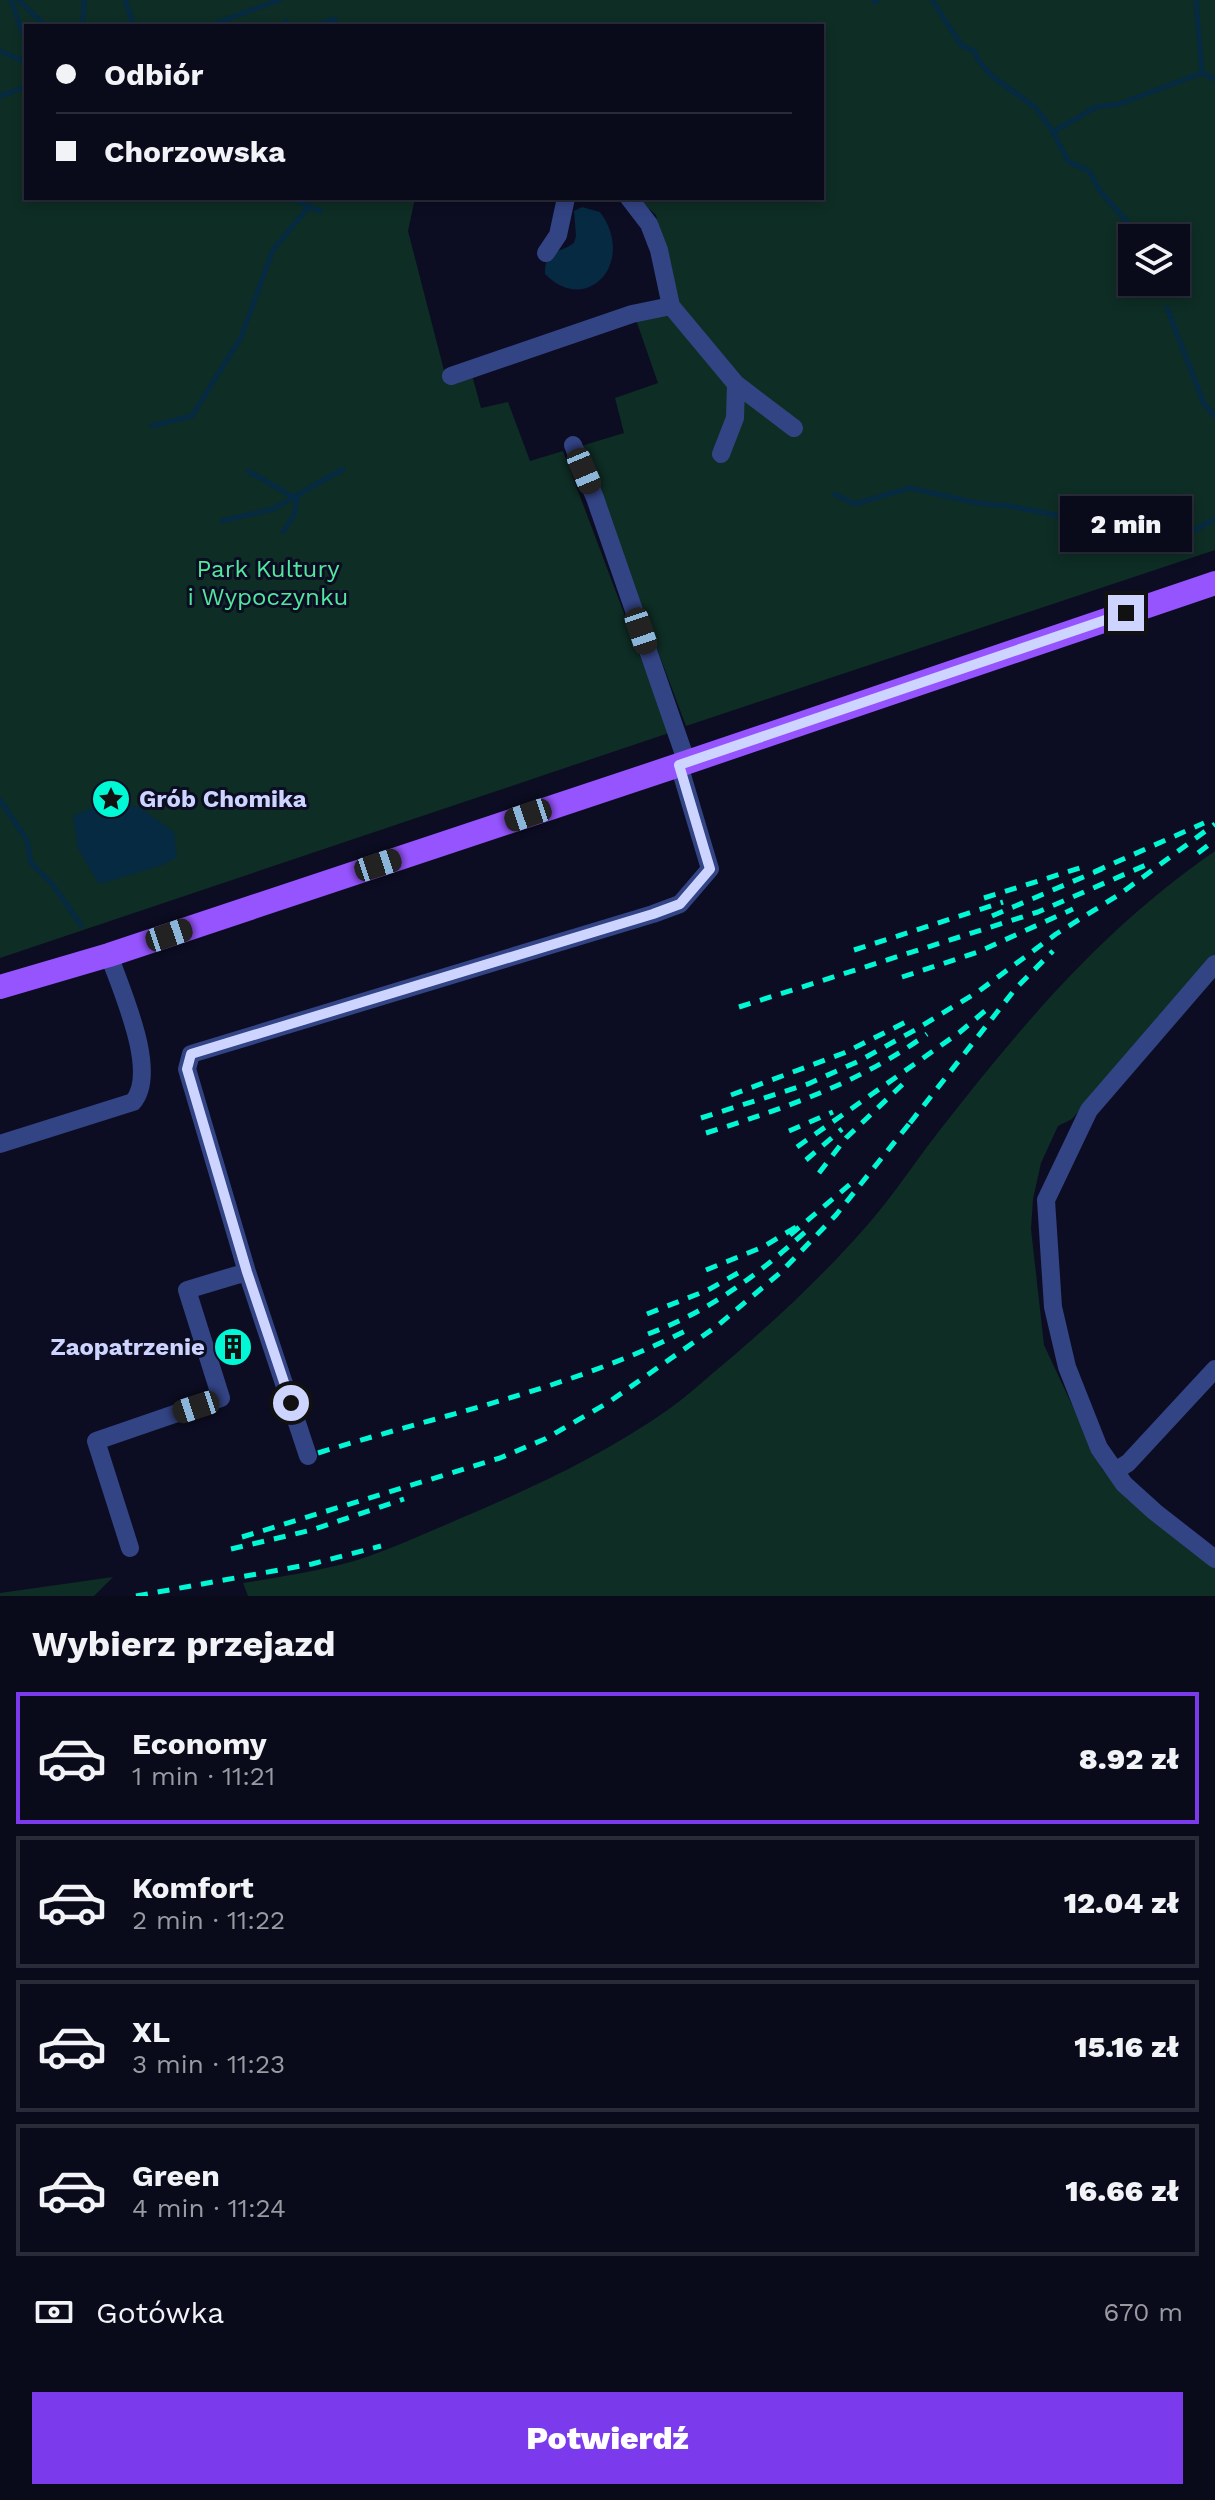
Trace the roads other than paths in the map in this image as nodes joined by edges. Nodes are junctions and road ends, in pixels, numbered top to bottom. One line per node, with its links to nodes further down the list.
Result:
1 (566, 200): 3 (lane)
2 (631, 200): 4 (lane)
3 (546, 253)
4 (671, 306): 5 (lane); 6 (lane)
5 (451, 376)
6 (736, 384): 7 (lane); 9 (lane)
7 (794, 428)
8 (573, 445): 11 (lane)
9 (721, 454)
10 (1215, 583): 11 (main road)
11 (683, 764): 12 (main road); 16 (lane)
12 (109, 955): 14 (main road); 15 (lane)
13 (1215, 964): 19 (lane)
14 (0, 987)
15 (0, 1144)
16 (247, 1272): 18 (lane); 20 (lane)
17 (1215, 1369): 19 (lane)
18 (308, 1456)
19 (1115, 1471): 21 (lane)
20 (130, 1548)
21 (1215, 1559)

